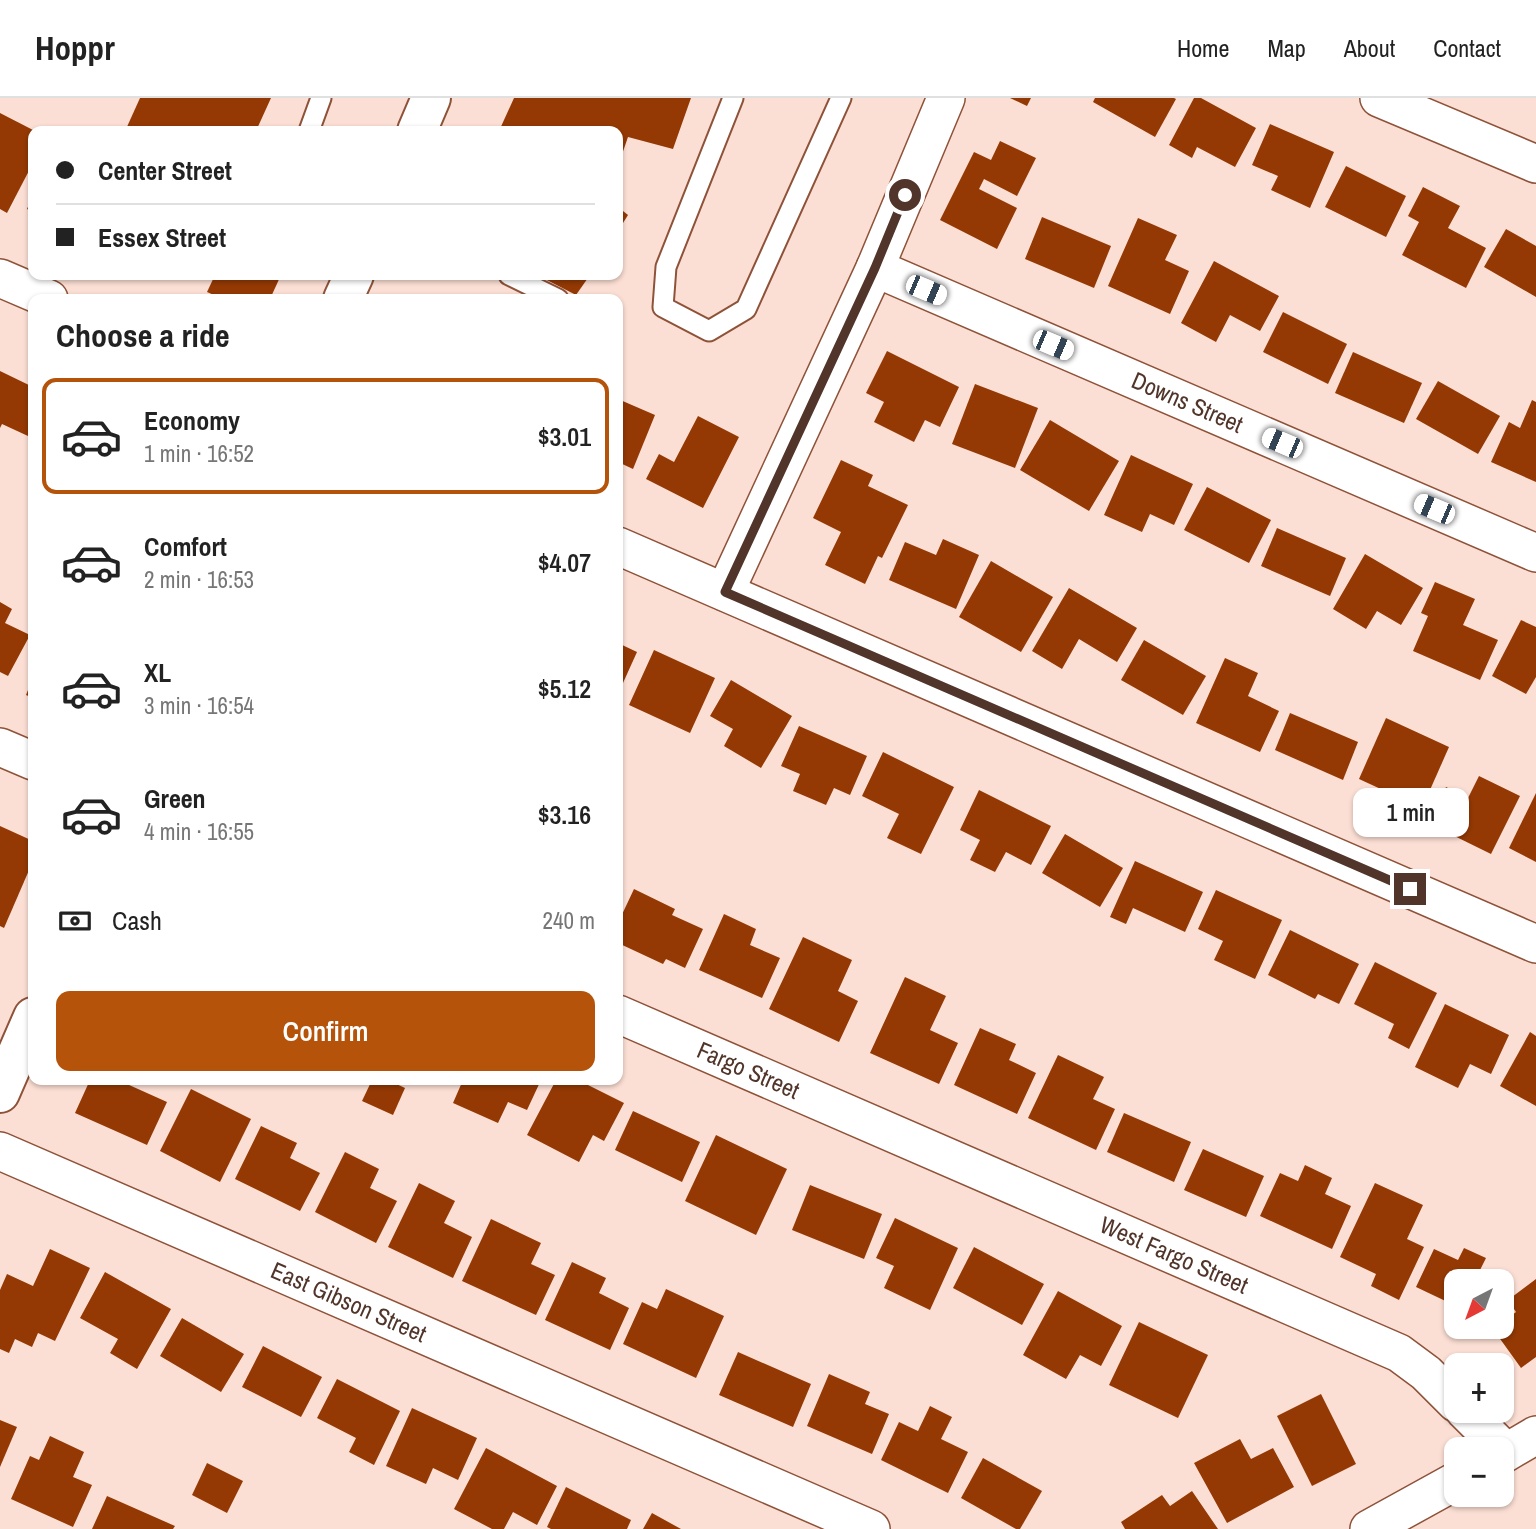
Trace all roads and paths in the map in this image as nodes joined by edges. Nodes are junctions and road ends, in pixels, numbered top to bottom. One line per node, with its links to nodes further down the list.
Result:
1 (321, 98): 7 (lane)
2 (431, 98): 8 (main road)
3 (733, 98): 4 (lane)
4 (841, 98)
5 (946, 98): 10 (street)
6 (1380, 98): 9 (street)
7 (311, 126)
8 (418, 126)
9 (1536, 164)
10 (875, 268): 16 (street, Downs Street); 17 (street)
11 (0, 278): 13 (street)
12 (519, 280): 14 (lane)
13 (37, 294)
14 (548, 294)
15 (623, 548): 17 (street)
16 (1536, 553)
17 (725, 592): 20 (street)
18 (0, 747): 19 (street)
19 (28, 759)
20 (1536, 944)
21 (623, 1016): 24 (street, Fargo Street)
22 (28, 1029): 23 (main road)
23 (0, 1093)
24 (879, 1127): 26 (street, West Fargo Street)
25 (0, 1151): 30 (street, East Gibson Street)
26 (1444, 1391)
27 (1482, 1423): 28 (street)
28 (1515, 1447)
29 (1444, 1487): 31 (street)
30 (871, 1529)
31 (1369, 1529)

